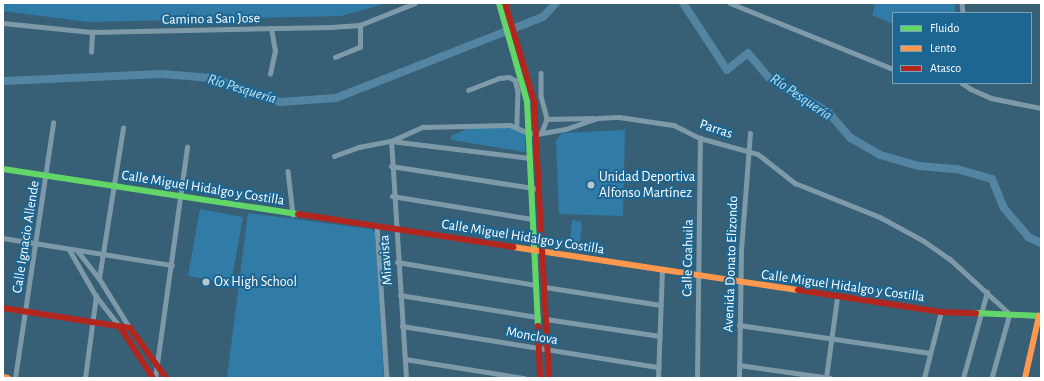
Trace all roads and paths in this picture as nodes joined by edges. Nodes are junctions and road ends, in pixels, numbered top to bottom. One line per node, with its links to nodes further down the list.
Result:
1 (415, 3): 5 (street, Camino a San Jose)
2 (501, 3): 21 (street); 22 (street)
3 (730, 3): 10 (street)
4 (3, 23): 7 (street, Camino a San Jose)
5 (360, 25): 6 (street, Camino a San Jose); 9 (street)
6 (271, 28): 7 (street, Camino a San Jose); 12 (street)
7 (92, 32): 8 (street)
8 (91, 52)
9 (335, 57)
10 (892, 69)
11 (541, 73): 17 (street)
12 (270, 74)
13 (964, 84): 15 (street)
14 (468, 90): 19 (street)
15 (1041, 108)
16 (598, 118): 17 (street); 22 (street, Parras); 24 (street, Parras)
17 (547, 119): 22 (street)
18 (53, 123): 33 (street, Calle Ignacio Allende)
19 (517, 126): 21 (street, Parras); 25 (street, Parras)
20 (123, 128): 34 (street)
21 (529, 133): 22 (street, Parras); 29 (street)
22 (540, 133): 36 (street)
23 (750, 133): 27 (street, Avenida Donato Elizondo)
24 (700, 138): 27 (street, Parras); 53 (street, Calle Coahuila)
25 (390, 141): 28 (street, Parras); 29 (street); 30 (street, Miravista)
26 (187, 147): 38 (street)
27 (748, 151): 55 (street, Avenida Donato Elizondo); 58 (street, Parras)
28 (334, 156)
29 (529, 158): 35 (street)
30 (391, 166): 35 (street); 37 (street, Miravista)
31 (3, 169): 33 (street, Calle Miguel Hidalgo y Costilla)
32 (288, 171): 39 (street)
33 (46, 175): 34 (street, Calle Miguel Hidalgo y Costilla); 44 (street, Calle Ignacio Allende)
34 (114, 185): 38 (street, Calle Miguel Hidalgo y Costilla); 49 (street)
35 (531, 189): 36 (street); 40 (street)
36 (539, 189): 48 (street)
37 (392, 196): 40 (street); 42 (street, Miravista)
38 (181, 197): 39 (street, Calle Miguel Hidalgo y Costilla); 51 (street)
39 (293, 215): 41 (street, Calle Miguel Hidalgo y Costilla)
40 (532, 219): 47 (street)
41 (377, 225): 42 (street, Calle Miguel Hidalgo y Costilla); 91 (street)
42 (394, 227): 47 (street, Calle Miguel Hidalgo y Costilla); 50 (street, Miravista)
43 (3, 238): 44 (street)
44 (36, 243): 45 (street); 64 (street, Calle Ignacio Allende)
45 (69, 249): 46 (street); 60 (street)
46 (77, 250): 49 (street); 54 (street)
47 (534, 251): 48 (street, Calle Miguel Hidalgo y Costilla); 56 (street)
48 (543, 252): 52 (street, Calle Miguel Hidalgo y Costilla); 57 (street)
49 (103, 254): 51 (street); 54 (street)
50 (397, 262): 56 (street); 59 (street, Miravista)
51 (172, 265): 82 (street)
52 (662, 271): 53 (street, Calle Miguel Hidalgo y Costilla); 62 (street)
53 (698, 276): 55 (street, Calle Miguel Hidalgo y Costilla); 97 (street, Calle Coahuila)
54 (100, 278): 75 (street)
55 (740, 282): 61 (street, Calle Miguel Hidalgo y Costilla); 72 (street, Avenida Donato Elizondo)
56 (536, 285): 69 (street)
57 (545, 287): 62 (street); 70 (street)
58 (987, 292): 66 (street); 67 (street, Parras)
59 (400, 295): 69 (street); 74 (street, Miravista)
60 (96, 296): 71 (street); 73 (street)
61 (837, 298): 65 (street, Calle Miguel Hidalgo y Costilla); 77 (street)
62 (661, 305): 76 (street)
63 (3, 308): 64 (street)
64 (25, 312): 71 (street); 87 (street, Calle Ignacio Allende)
65 (941, 312): 66 (street, Calle Miguel Hidalgo y Costilla); 80 (street)
66 (980, 314): 67 (street, Calle Miguel Hidalgo y Costilla); 101 (street)
67 (1010, 314): 68 (street, Calle Miguel Hidalgo y Costilla); 102 (street)
68 (1040, 316): 103 (street)
69 (538, 317): 78 (street)
70 (546, 319): 76 (street); 79 (street)
71 (93, 322): 73 (street); 88 (street)
72 (739, 325): 77 (street); 83 (street, Avenida Donato Elizondo)
73 (120, 326): 75 (street); 89 (street)
74 (402, 326): 78 (street, Monclova); 81 (street, Miravista)
75 (130, 328): 82 (street)
76 (660, 336): 84 (street)
77 (832, 338): 80 (street); 99 (street)
78 (539, 349): 79 (street, Monclova); 94 (street)
79 (548, 350): 84 (street, Monclova); 95 (street)
80 (930, 353): 100 (street)
81 (405, 359): 92 (street, Miravista); 93 (street)
82 (157, 365): 89 (street); 90 (street)
83 (739, 365): 98 (street, Avenida Donato Elizondo); 99 (street)
84 (659, 367): 96 (street)
85 (3, 377): 86 (street)
86 (8, 378)
87 (15, 378)
88 (85, 378)
89 (154, 378)
90 (166, 378)
91 (387, 378)
92 (406, 378)
93 (524, 378)
94 (540, 378)
95 (549, 378)
96 (658, 378)
97 (697, 378)
98 (739, 378)
99 (827, 378)
100 (924, 378)
101 (963, 378)
102 (992, 378)
103 (1025, 378)

